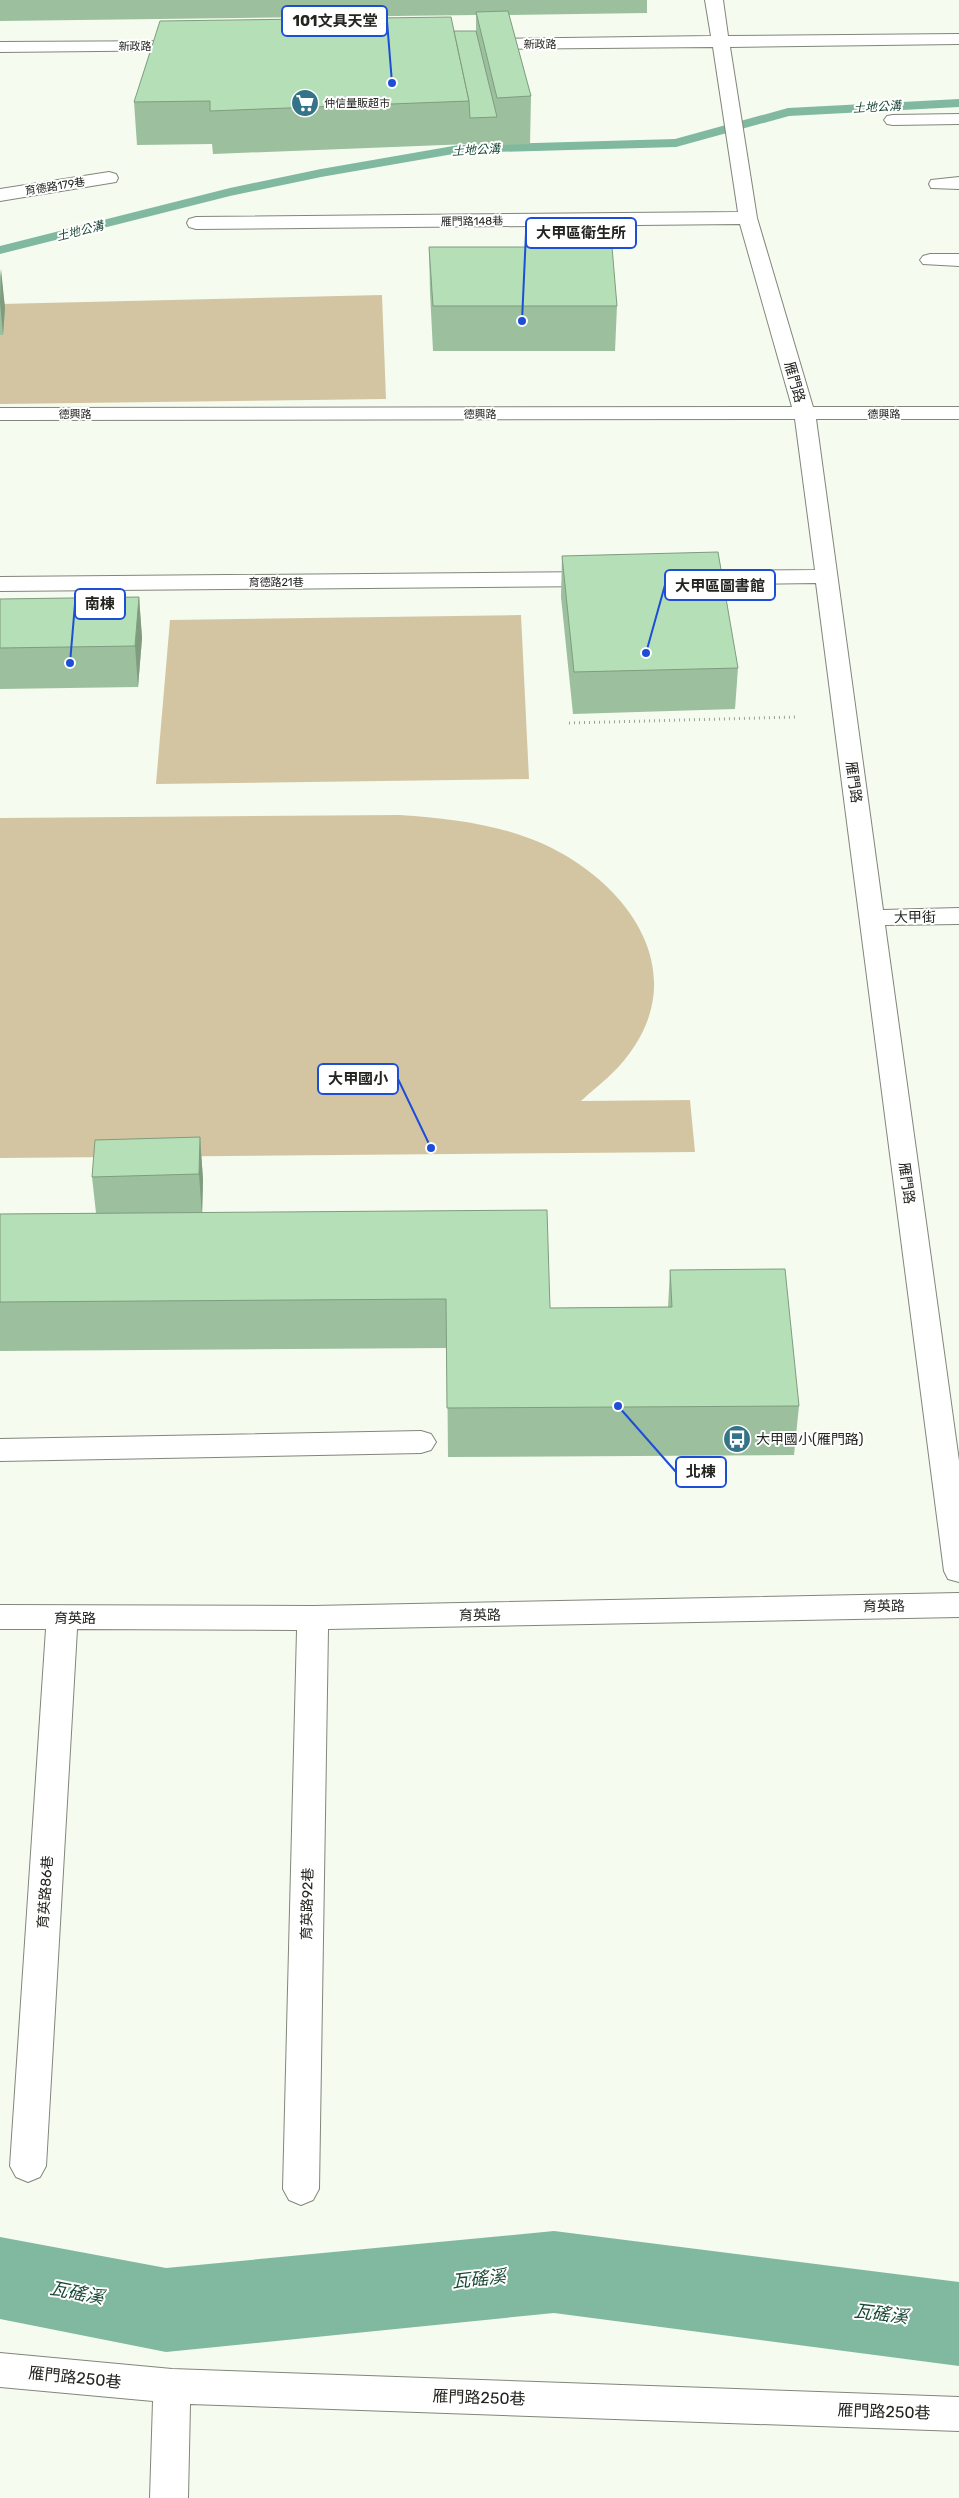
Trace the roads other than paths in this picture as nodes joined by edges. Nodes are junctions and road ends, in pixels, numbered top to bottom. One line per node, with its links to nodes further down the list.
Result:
1 (714, 0): 3 (street, 雁門路)
2 (959, 39): 3 (street, 新政路)
3 (719, 42): 4 (street, 新政路); 13 (street, 雁門路)
4 (460, 44)
5 (210, 46): 6 (street, 新政路)
6 (0, 47)
7 (893, 120): 8 (street)
8 (959, 120)
9 (109, 178): 12 (street, 育德路179巷)
10 (959, 183): 11 (street)
11 (938, 184)
12 (0, 195)
13 (748, 218): 14 (street, 雁門路148巷); 19 (street, 雁門路)
14 (196, 223)
15 (930, 260): 16 (street)
16 (959, 260)
17 (959, 413): 19 (street, 德興路)
18 (0, 414): 19 (street, 德興路)
19 (805, 415): 20 (street, 雁門路)
20 (826, 576): 21 (street); 25 (street, 雁門路)
21 (669, 578)
22 (620, 579): 23 (street, 育德路21巷)
23 (0, 584)
24 (959, 916): 25 (street, 大甲街)
25 (872, 918): 28 (street, 雁門路)
26 (421, 1442): 27 (street)
27 (0, 1450)
28 (959, 1571)
29 (959, 1605): 32 (street, 育英路)
30 (0, 1617): 31 (street, 育英路)
31 (62, 1618): 32 (street, 育英路); 33 (street, 育英路86巷)
32 (313, 1618): 34 (street, 育英路92巷)
33 (28, 2166)
34 (301, 2189)
35 (0, 2370): 36 (street, 雁門路250巷)
36 (172, 2386): 37 (street, 雁門路250巷); 38 (street)
37 (959, 2414)
38 (169, 2498)

